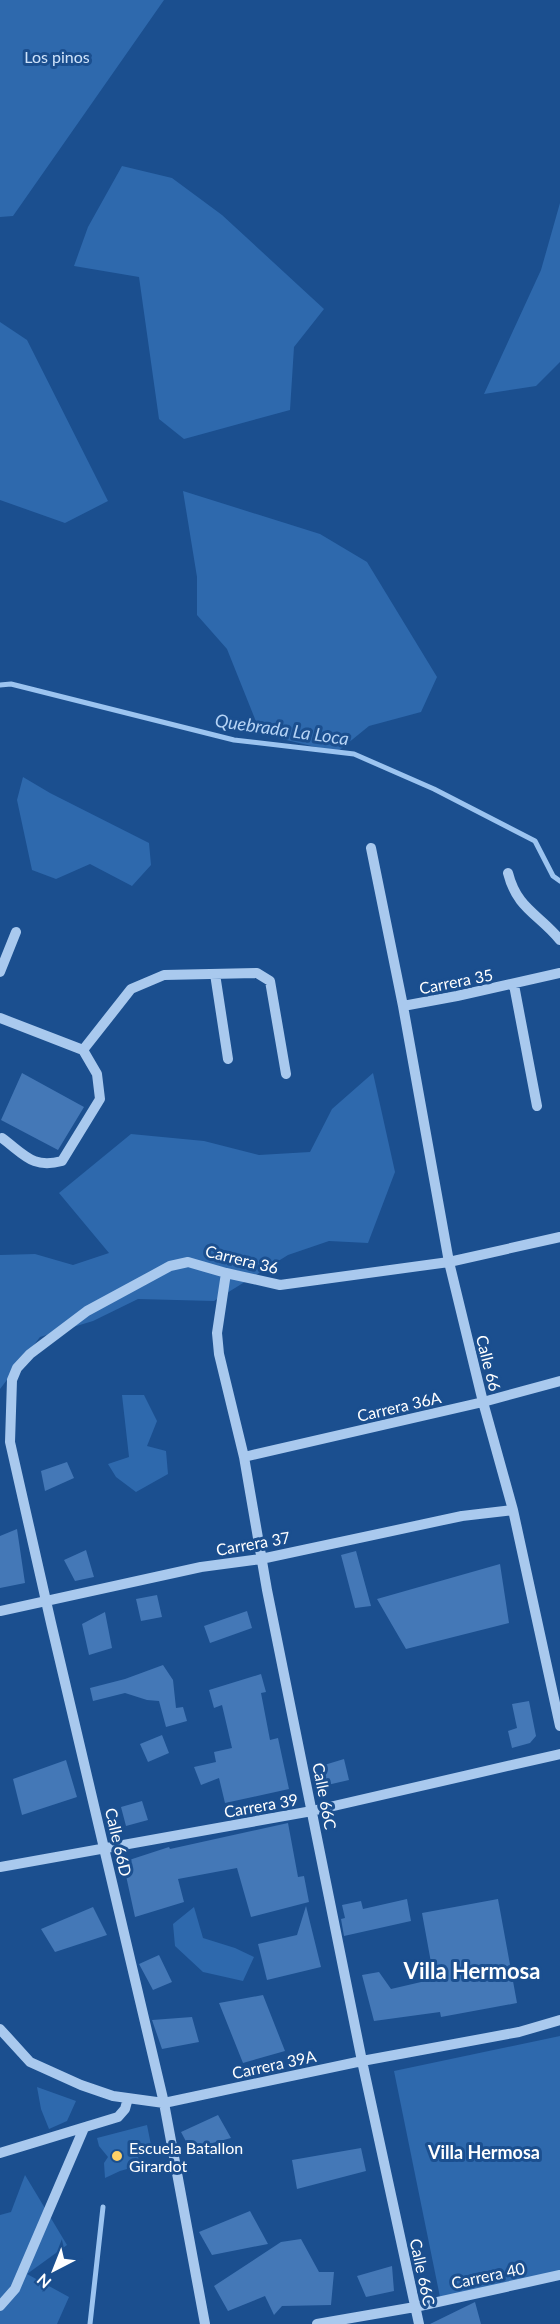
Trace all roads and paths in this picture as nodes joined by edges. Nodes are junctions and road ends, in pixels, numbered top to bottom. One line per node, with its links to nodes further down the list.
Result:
1 (371, 848): 9 (street, Calle 66)
2 (508, 873): 4 (street)
3 (16, 932): 5 (street)
4 (560, 940)
5 (0, 972)
6 (215, 974): 11 (street); 12 (street); 13 (street)
7 (560, 974): 8 (street, Carrera 35)
8 (514, 984): 9 (street, Carrera 35); 14 (street, Carrera 35)
9 (404, 1006): 17 (street, Calle 66)
10 (0, 1018): 11 (street)
11 (83, 1050): 15 (street)
12 (228, 1059)
13 (286, 1074)
14 (537, 1106)
15 (2, 1138)
16 (560, 1237): 17 (street, Carrera 36)
17 (449, 1262): 18 (street, Carrera 36); 21 (street, Calle 66)
18 (226, 1274): 19 (street, Carrera 36); 23 (street, Calle 66C)
19 (16, 1368): 22 (street, Calle 66D)
20 (560, 1382): 21 (street, Carrera 36A)
21 (483, 1402): 23 (street, Carrera 36A); 24 (street, Calle 66)
22 (5, 1444): 26 (street, Calle 66D)
23 (244, 1457): 25 (street, Calle 66C)
24 (513, 1510): 25 (street, Carrera 37); 28 (street, Calle 66)
25 (261, 1559): 26 (street, Carrera 37); 30 (street, Calle 66C)
26 (45, 1600): 27 (street, Carrera 37); 31 (street, Calle 66D)
27 (0, 1611)
28 (560, 1726)
29 (560, 1754): 30 (street, Carrera 39)
30 (312, 1811): 31 (street, Carrera 39); 35 (street, Calle 66C)
31 (105, 1849): 32 (street, Carrera 39); 37 (street, Calle 66D)
32 (0, 1867)
33 (560, 2020): 35 (street, Carrera 39A)
34 (0, 2030): 36 (street, Carrera 39A)
35 (362, 2061): 37 (street, Carrera 39A); 42 (street, Calle 66C)
36 (128, 2098): 37 (street, Carrera 39A); 38 (street)
37 (164, 2103): 43 (street, Calle 66D)
38 (84, 2128): 39 (street); 41 (street)
39 (0, 2153)
40 (560, 2275): 42 (street, Carrera 40)
41 (0, 2306)
42 (415, 2307): 44 (street, Carrera 40); 45 (street, Calle 66C)
43 (205, 2324)
44 (316, 2324)
45 (418, 2324)

